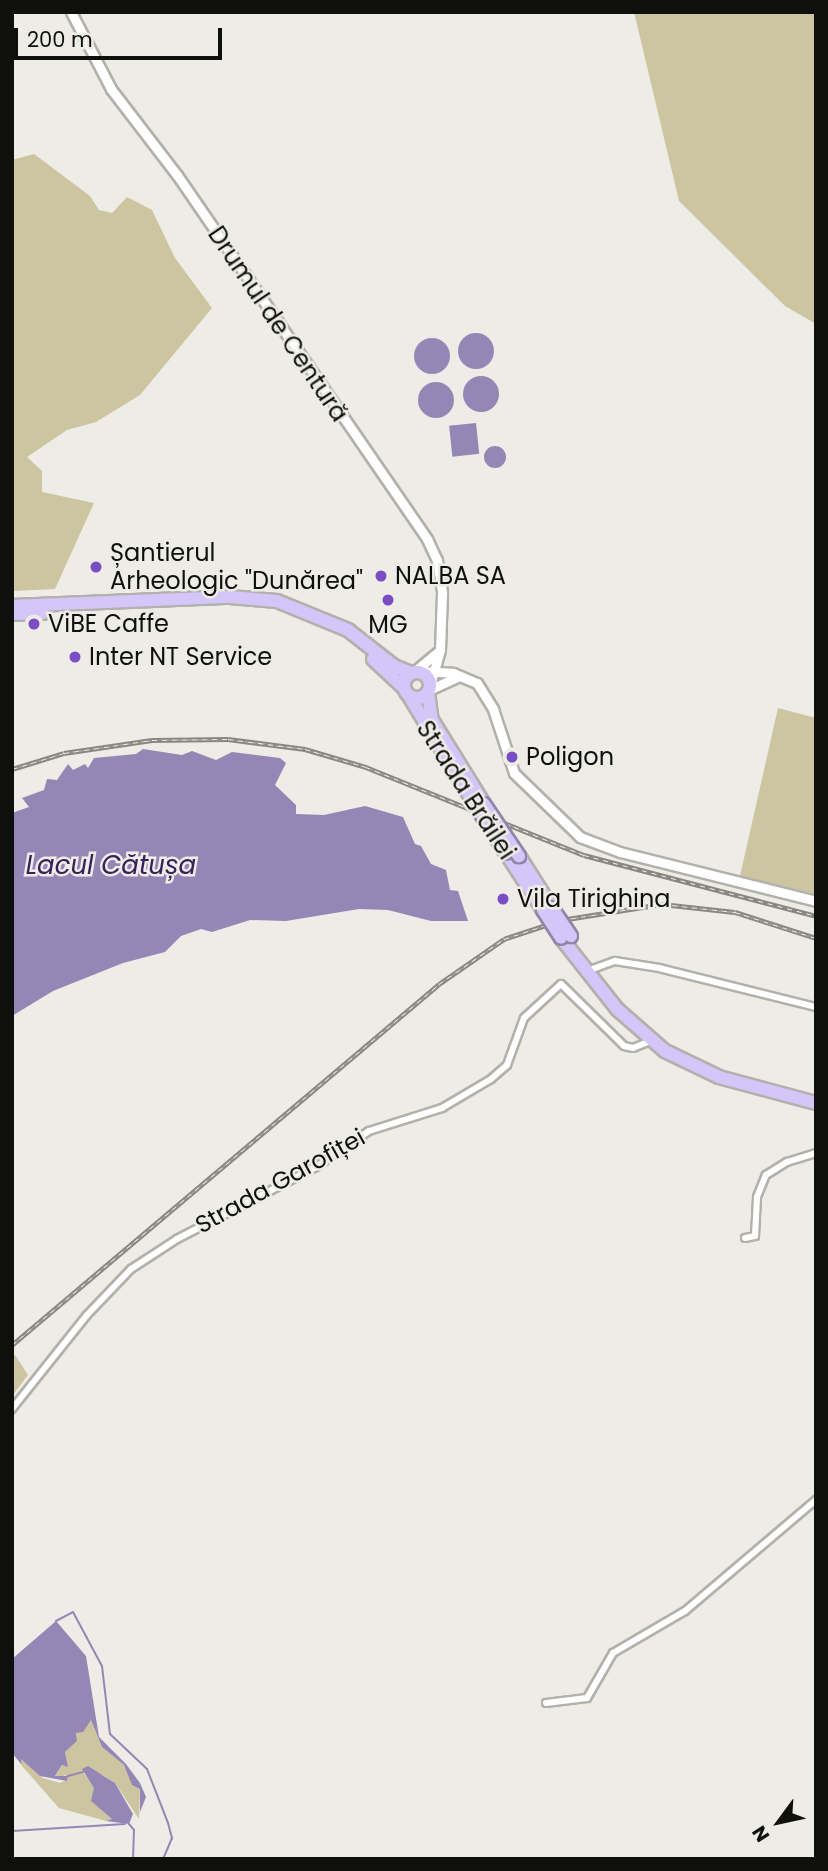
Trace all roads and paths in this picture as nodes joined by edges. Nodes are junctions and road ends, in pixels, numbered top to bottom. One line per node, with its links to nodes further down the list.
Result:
1 (71, 12): 4 (street, Drumul de Centură)
2 (12, 606): 6 (highway)
3 (12, 614): 9 (highway, Strada Brăilei)
4 (440, 650): 5 (street, Drumul de Centură); 6 (street); 7 (street)
5 (436, 670): 6 (street); 7 (street); 8 (street, Drumul de Centură)
6 (414, 672): 8 (highway); 9 (highway)
7 (464, 675): 8 (street); 11 (street)
8 (429, 690): 9 (highway); 10 (highway, Strada Brăilei)
9 (407, 692): 10 (highway, Strada Brăilei)
10 (479, 804): 12 (highway, Strada Brăilei, bridge)
11 (816, 901)
12 (587, 971): 13 (street); 14 (highway, Strada Brăilei)
13 (816, 1007)
14 (650, 1041): 15 (highway, Strada Brăilei); 18 (street, Strada Garofiței)
15 (816, 1102)
16 (816, 1153): 17 (street)
17 (745, 1238)
18 (12, 1409)
19 (816, 1500): 20 (street)
20 (545, 1703)

